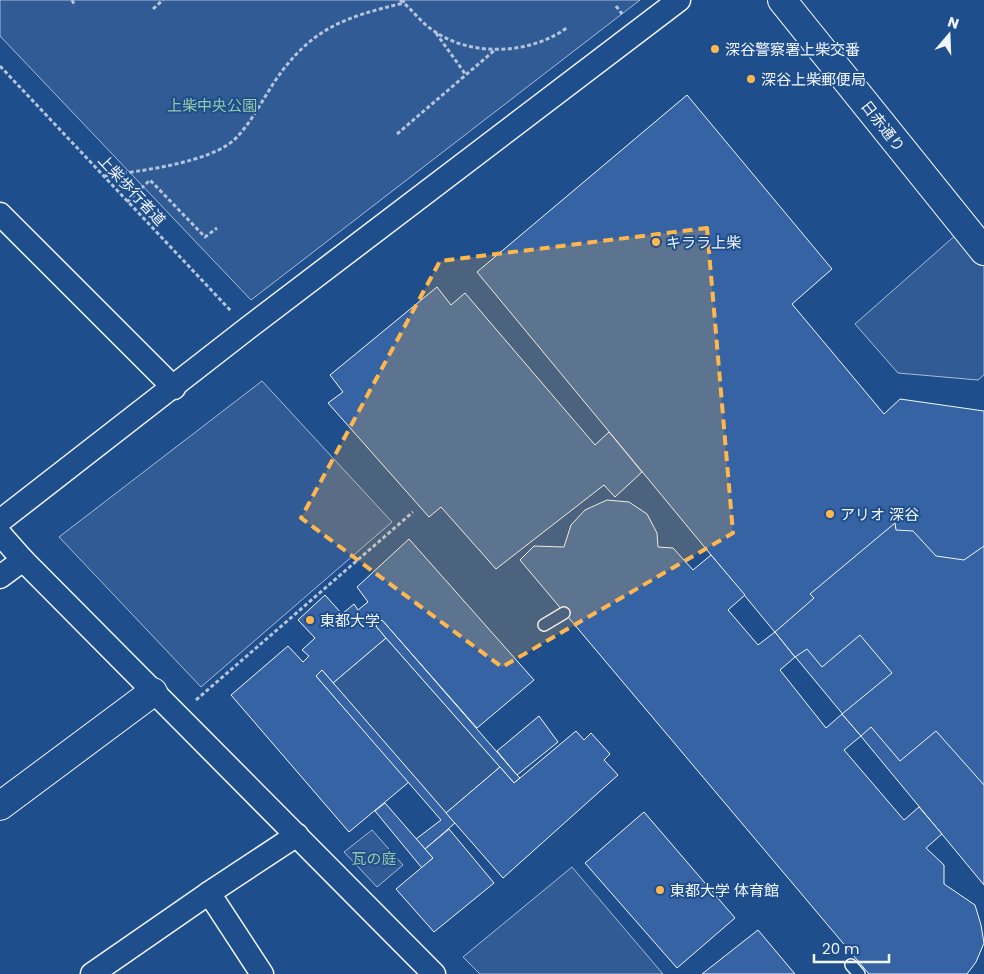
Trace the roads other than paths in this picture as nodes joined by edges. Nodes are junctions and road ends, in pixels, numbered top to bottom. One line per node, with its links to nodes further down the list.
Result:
1 (679, 0): 5 (street)
2 (782, 0): 4 (street, 日赤通り)
3 (0, 214): 5 (street)
4 (984, 251)
5 (174, 388): 6 (street)
6 (0, 521)
7 (0, 534): 8 (street)
8 (23, 560): 9 (street); 12 (street)
9 (0, 577)
10 (564, 613): 11 (lane)
11 (544, 625)
12 (154, 692): 13 (street); 14 (street)
13 (0, 806)
14 (297, 835): 15 (street); 18 (street)
15 (209, 893): 16 (street); 17 (street)
16 (94, 973)
17 (262, 974)
18 (434, 974)

